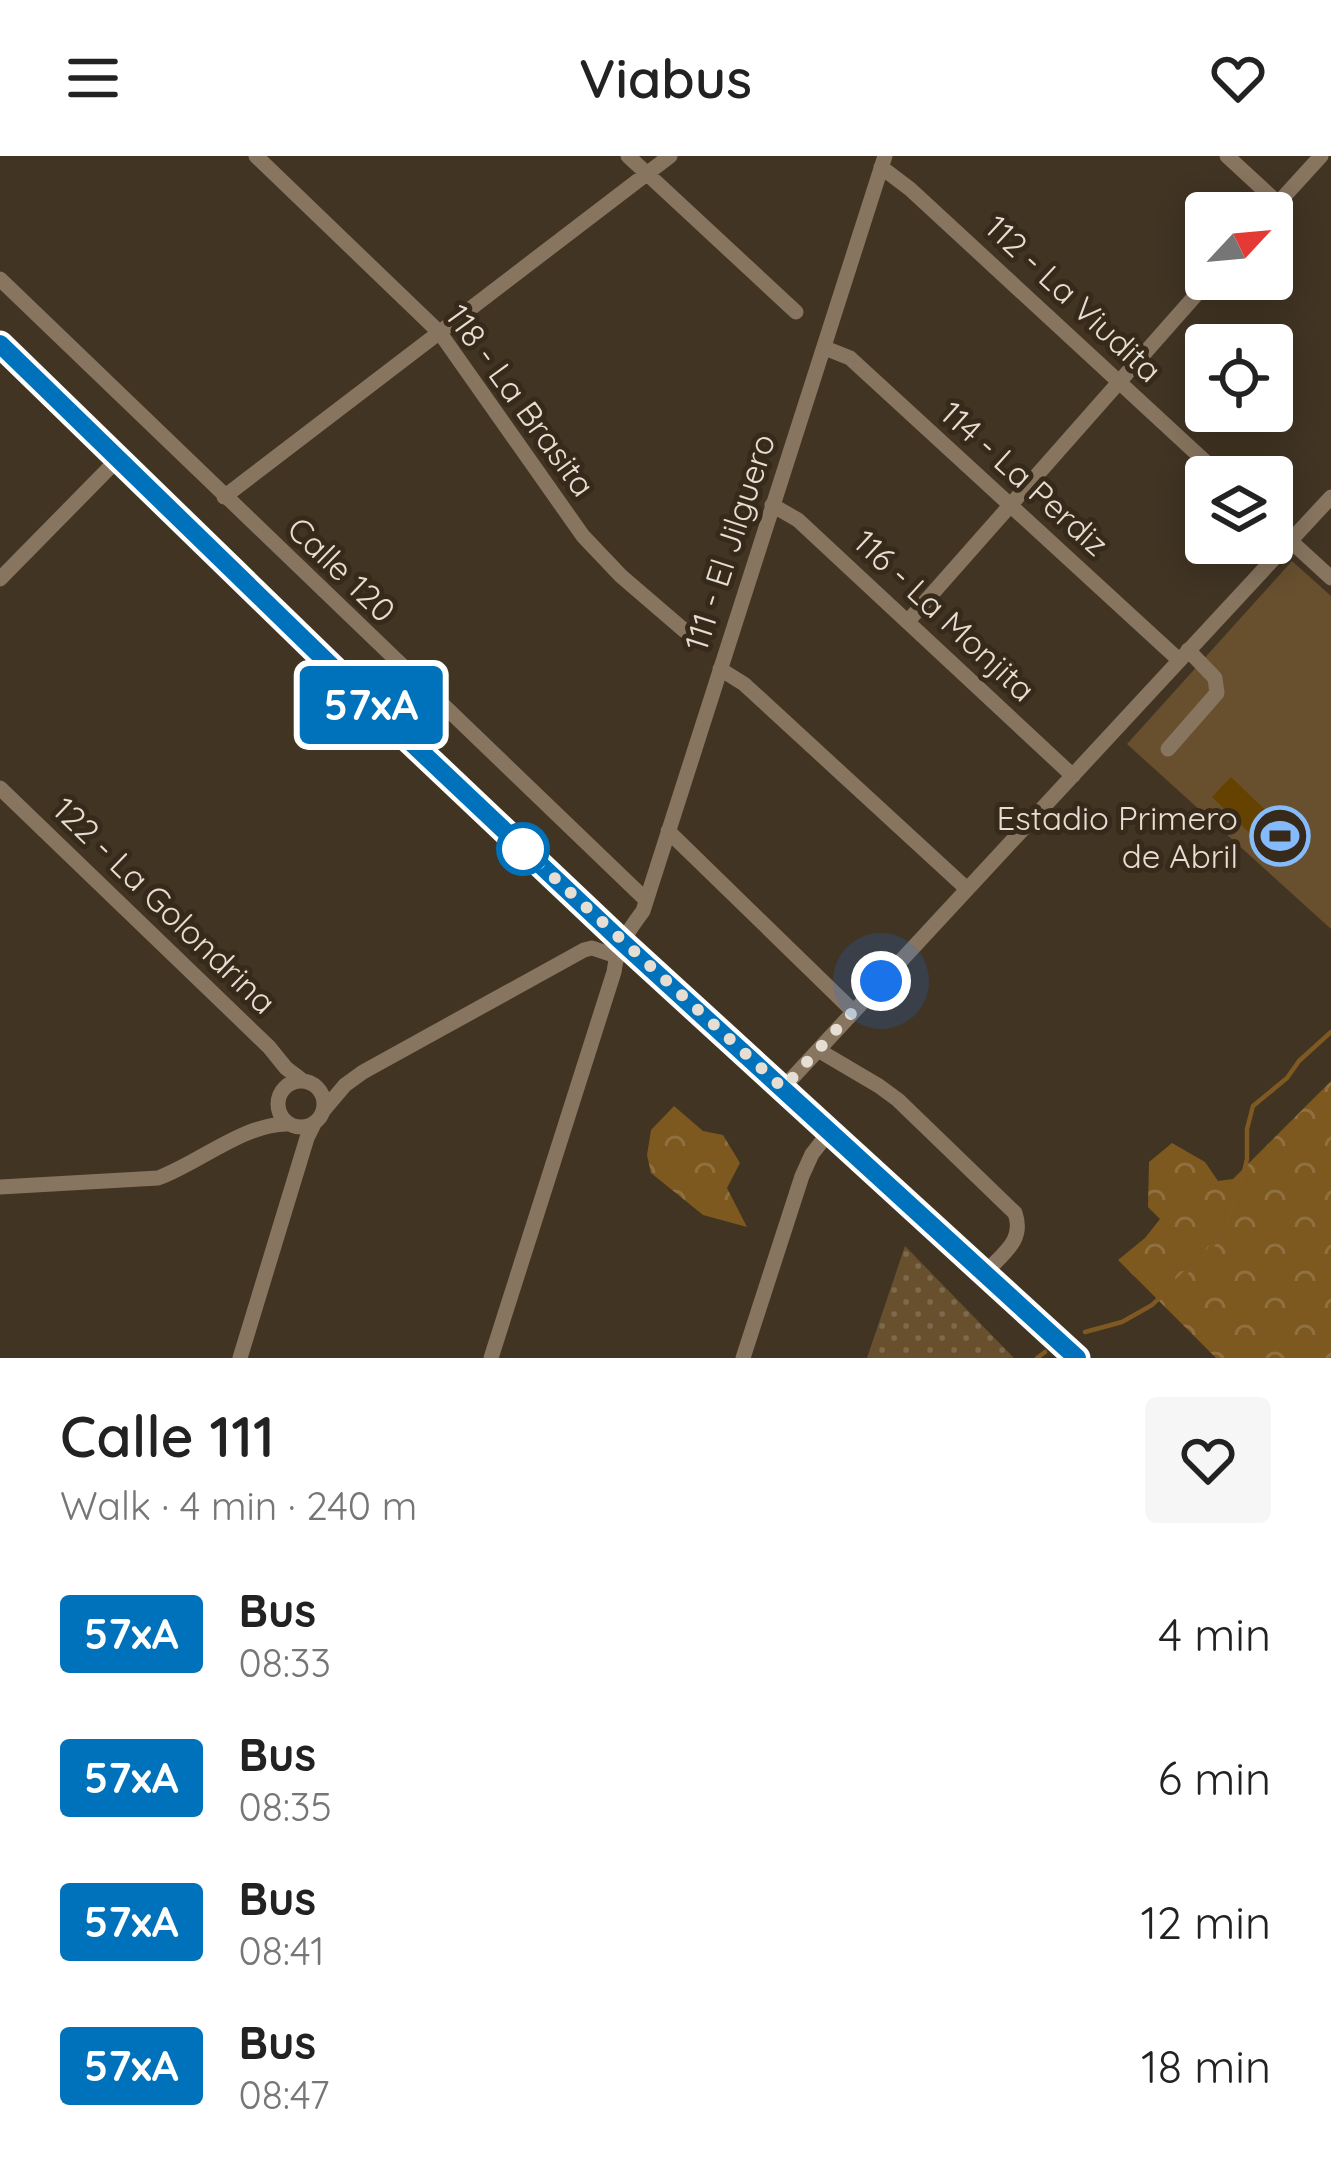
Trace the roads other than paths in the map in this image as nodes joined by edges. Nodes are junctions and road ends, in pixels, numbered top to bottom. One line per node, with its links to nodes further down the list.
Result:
1 (256, 156): 13 (street, 118 - La Brasita)
2 (628, 156): 7 (street)
3 (670, 156): 7 (street)
4 (1227, 156): 8 (street)
5 (1322, 156): 9 (street)
6 (883, 162): 15 (street, 111 - El Jilguero); 16 (street, 112 - La Viudita)
7 (648, 173): 12 (street); 13 (street)
8 (1260, 192)
9 (1289, 192)
10 (0, 279): 19 (street, Calle 120)
11 (1191, 300): 16 (street)
12 (796, 312)
13 (440, 333): 19 (street); 29 (street, 118 - La Brasita)
14 (0, 344): 18 (main road)
15 (825, 348): 21 (street, 114 - La Perdiz); 22 (street, 111 - El Jilguero)
16 (1120, 380): 17 (street, 112 - La Viudita); 21 (street)
17 (1200, 456)
18 (118, 459): 27 (street); 38 (main road)
19 (224, 496): 37 (street, Calle 120)
20 (1331, 497): 23 (street)
21 (1010, 504): 28 (street); 30 (street, 114 - La Perdiz)
22 (772, 505): 28 (street, 116 - La Monjita); 31 (street, 111 - El Jilguero)
23 (1293, 540)
24 (1293, 544): 26 (street)
25 (1270, 564): 30 (street)
26 (1331, 578)
27 (0, 579)
28 (908, 620): 33 (street, 116 - La Monjita)
29 (685, 631)
30 (1184, 655): 32 (street, 114 - La Perdiz); 33 (street)
31 (720, 669): 35 (street, 111 - El Jilguero); 36 (street)
32 (1168, 748)
33 (1073, 776): 36 (street)
34 (0, 788): 42 (street, 122 - La Golondrina)
35 (668, 831): 37 (street, 111 - El Jilguero); 39 (street)
36 (968, 889): 39 (street)
37 (645, 899): 38 (street, 111 - El Jilguero)
38 (618, 948): 41 (street); 43 (main road); 52 (street, 111 - El Jilguero)
39 (854, 1010): 40 (street)
40 (818, 1050): 43 (street); 50 (street)
41 (362, 1072): 42 (street); 44 (street)
42 (294, 1088): 44 (street); 45 (street); 46 (street)
43 (783, 1088): 47 (main road)
44 (319, 1117): 45 (street); 48 (street)
45 (294, 1125): 46 (street); 48 (street)
46 (261, 1126): 49 (street)
47 (830, 1131): 50 (main road); 53 (street)
48 (306, 1144): 51 (street)
49 (0, 1187)
50 (985, 1273): 54 (main road)
51 (240, 1358)
52 (491, 1358)
53 (743, 1358)
54 (1077, 1358)

